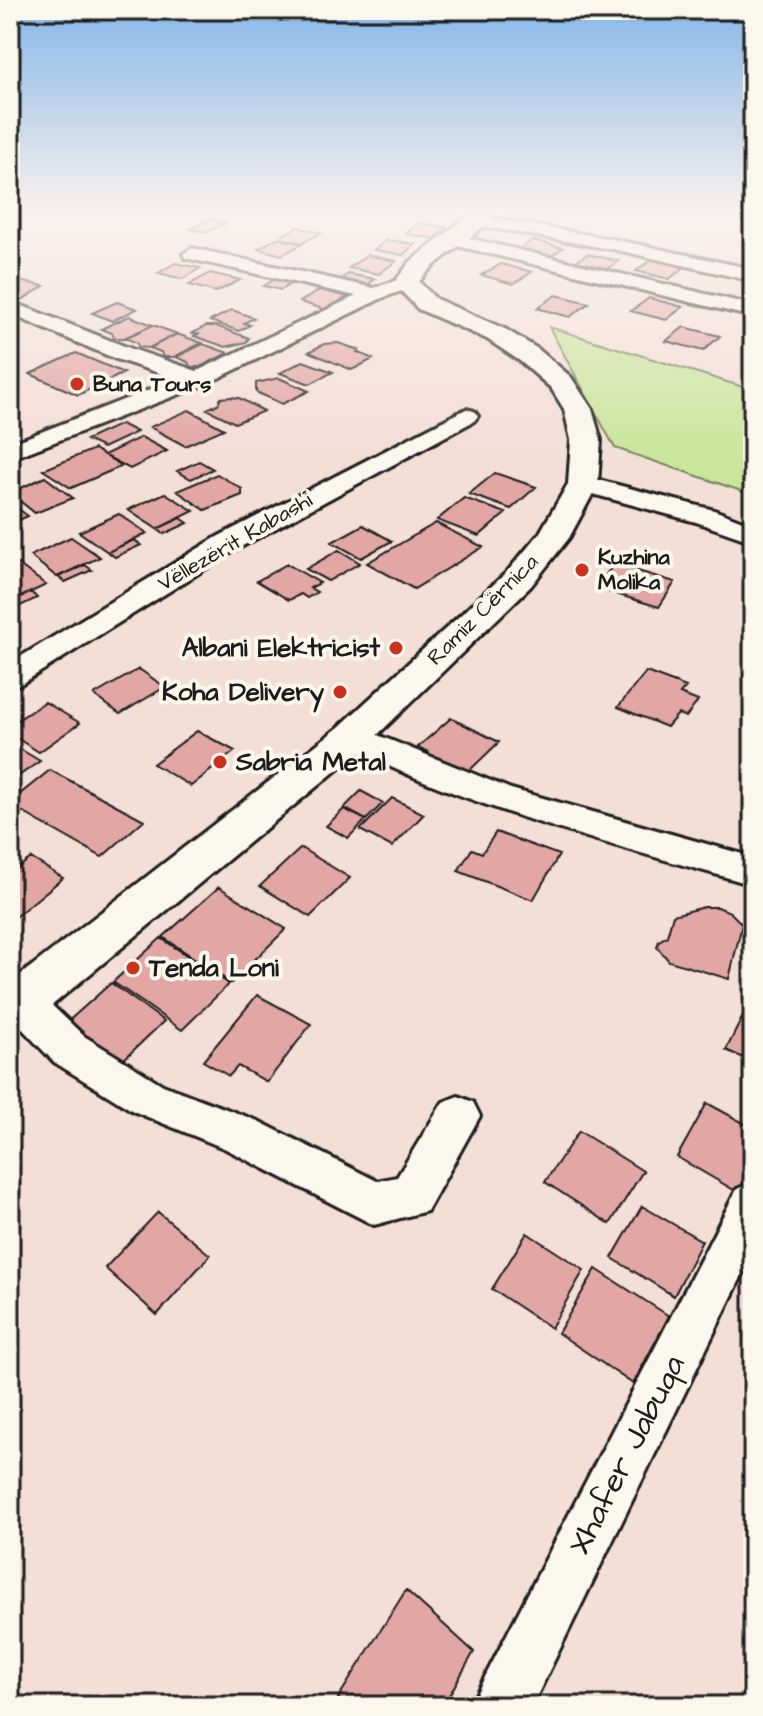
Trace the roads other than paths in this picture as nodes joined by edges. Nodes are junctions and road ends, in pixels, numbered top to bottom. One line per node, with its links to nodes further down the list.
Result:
1 (362, 291): 5 (street)
2 (383, 291): 5 (street)
3 (414, 291): 13 (street, Ramiz Cërnica)
4 (669, 291): 7 (street)
5 (375, 294): 8 (street)
6 (10, 307): 8 (street)
7 (753, 311)
8 (198, 379): 11 (street)
9 (466, 416): 15 (street, Vëllezërit Kabashi)
10 (10, 427): 11 (street)
11 (39, 440): 12 (street)
12 (10, 452)
13 (583, 484): 14 (street); 16 (street, Ramiz Cërnica)
14 (753, 534)
15 (10, 677)
16 (353, 736): 17 (street); 18 (street, Ramiz Cërnica)
17 (753, 871)
18 (16, 1007): 19 (street, Ramiz Cërnica)
19 (458, 1116)
20 (753, 1204): 21 (street, Xhafer Jabuqa)
21 (500, 1706)

